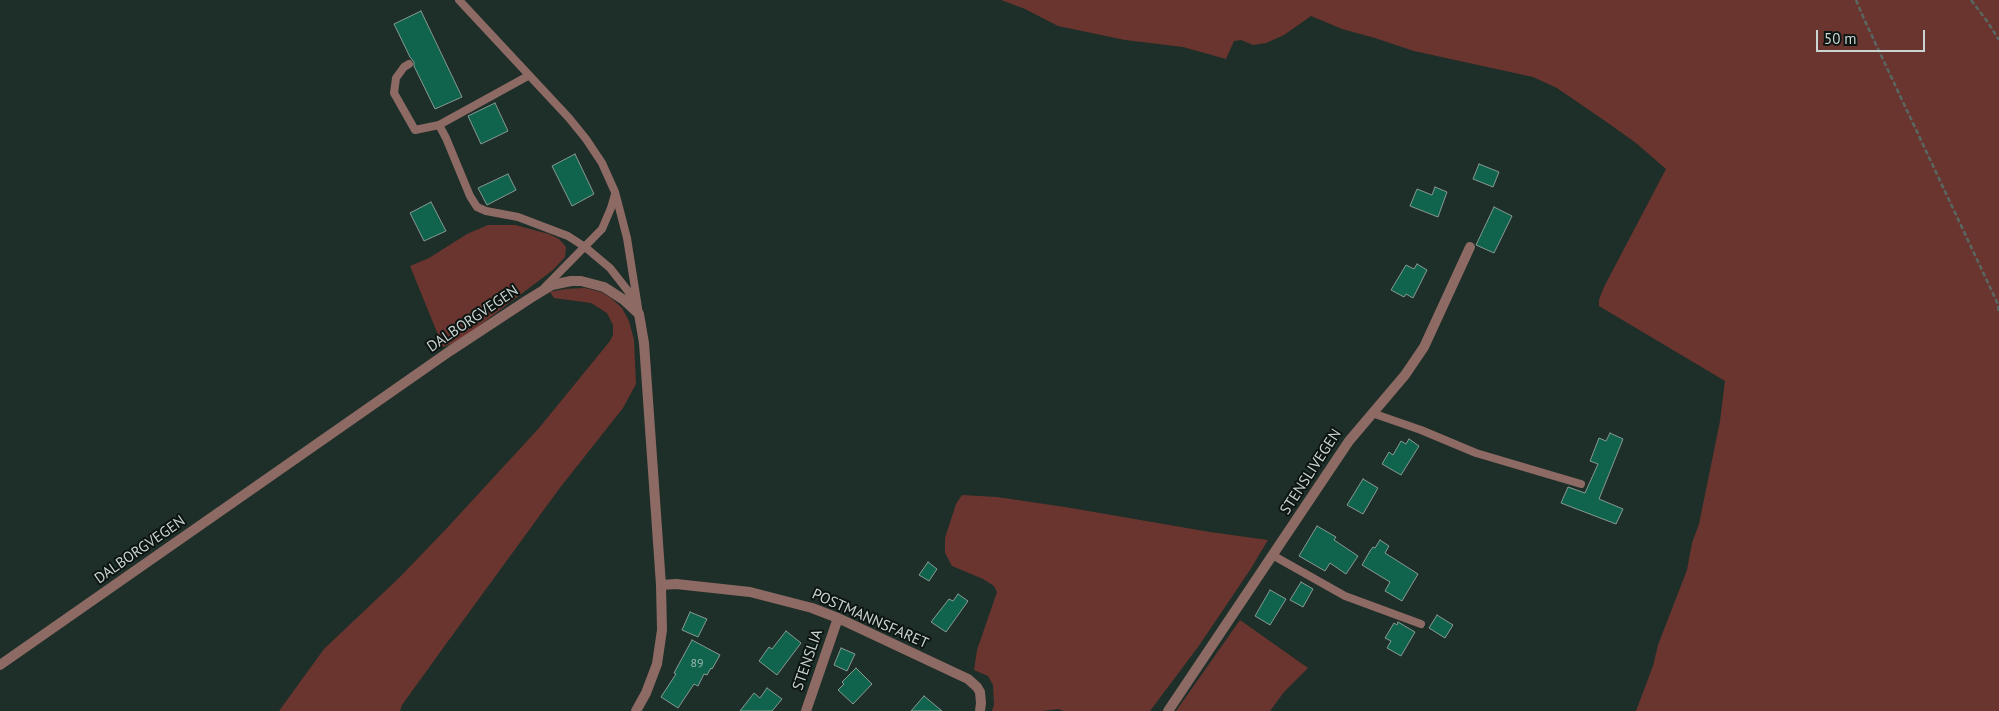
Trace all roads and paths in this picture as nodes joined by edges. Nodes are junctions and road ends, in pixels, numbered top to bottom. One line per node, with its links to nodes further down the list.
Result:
1 (459, 0): 6 (lane)
2 (1856, 0): 12 (path)
3 (1971, 0): 4 (path)
4 (1999, 40)
5 (409, 64): 7 (lane)
6 (528, 76): 7 (lane); 8 (lane)
7 (439, 124): 9 (lane)
8 (615, 192): 9 (lane); 13 (lane)
9 (585, 247): 11 (lane); 13 (lane)
10 (1470, 247): 14 (street, STENSLIVEGEN)
11 (542, 290): 13 (street, DALBORGVEGEN); 20 (street, DALBORGVEGEN)
12 (1999, 312)
13 (639, 314): 17 (street)
14 (1372, 413): 15 (lane); 16 (street, STENSLIVEGEN)
15 (1581, 484)
16 (1274, 556): 19 (lane); 24 (street, STENSLIVEGEN)
17 (661, 585): 18 (street, POSTMANNSFARET); 21 (street)
18 (838, 618): 22 (street, STENSLIA); 23 (street, POSTMANNSFARET)
19 (1421, 624)
20 (0, 665)
21 (636, 711)
22 (806, 711)
23 (980, 711)
24 (1168, 711)

